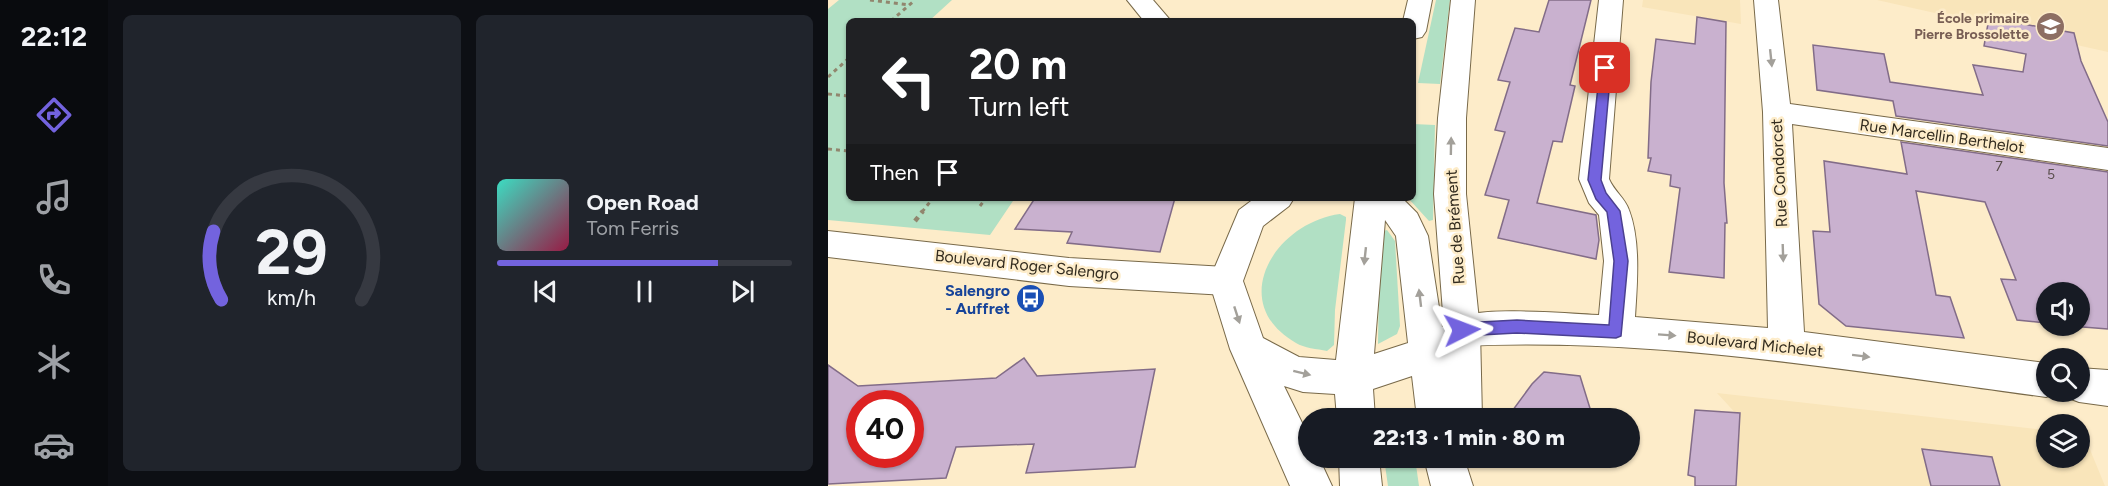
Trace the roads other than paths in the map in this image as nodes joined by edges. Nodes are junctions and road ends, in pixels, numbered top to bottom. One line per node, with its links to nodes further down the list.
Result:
1 (1139, 0): 6 (street)
2 (1420, 0): 7 (street)
3 (1463, 0): 16 (street, Rue de Brément, one-way to 3)
4 (1611, 0): 17 (street)
5 (1766, 0): 8 (street, Rue Condorcet, one-way to 8)
6 (1155, 18)
7 (1416, 18)
8 (1777, 112): 9 (street, Rue Marcellin Berthelot); 18 (street, Rue Condorcet, one-way to 18)
9 (2108, 159)
10 (1270, 201): 13 (street)
11 (1371, 201): 21 (street, one-way to 21)
12 (1386, 201): 20 (street, one-way to 12)
13 (1250, 208): 15 (street)
14 (828, 244): 15 (street, Boulevard Roger Salengro)
15 (1226, 281): 19 (street, one-way to 19)
16 (1462, 330): 17 (street, Boulevard Michelet); 20 (street); 27 (street, Rue de Brément)
17 (1616, 332): 18 (street, Boulevard Michelet, one-way to 18)
18 (1786, 346): 22 (street, Boulevard Michelet, one-way to 22)
19 (1248, 350): 21 (street, one-way to 21); 31 (street)
20 (1426, 355): 21 (street); 26 (street)
21 (1353, 376): 25 (street)
22 (2036, 379)
23 (2090, 386): 24 (street)
24 (2108, 388)
25 (1355, 408)
26 (1434, 408)
27 (1462, 408)
28 (1360, 468): 32 (street)
29 (1447, 468): 33 (street)
30 (1467, 468): 34 (street)
31 (1311, 486)
32 (1361, 486)
33 (1452, 486)
34 (1470, 486)

